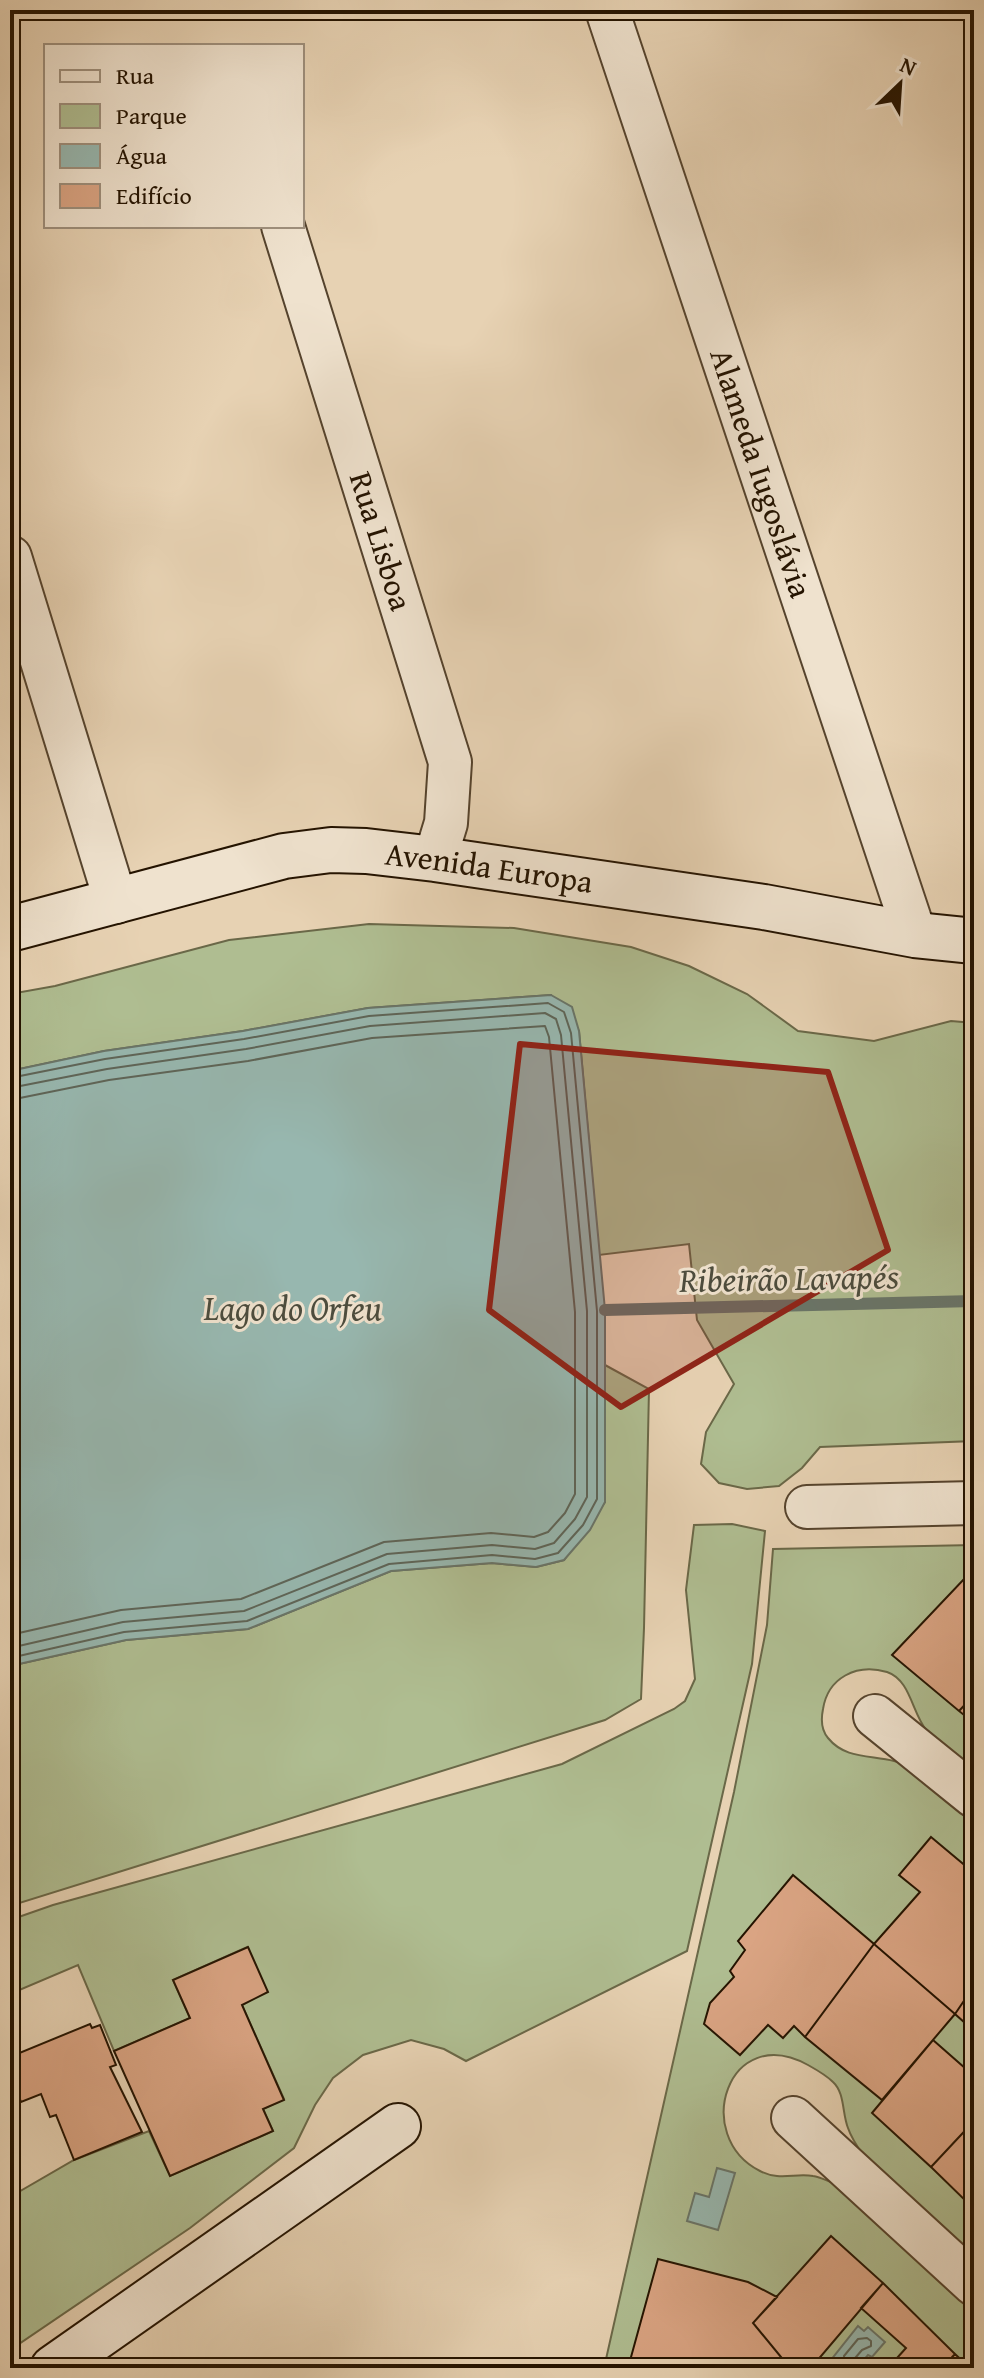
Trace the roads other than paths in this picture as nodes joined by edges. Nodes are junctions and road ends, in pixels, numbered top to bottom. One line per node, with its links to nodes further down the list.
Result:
1 (607, 10): 7 (street, Alameda Iugoslávia)
2 (284, 228): 4 (street, Rua Lisboa)
3 (10, 557): 5 (street)
4 (435, 859): 5 (street, Avenida Europa); 7 (street, Avenida Europa)
5 (116, 902): 6 (street, Avenida Europa)
6 (10, 929)
7 (915, 935): 8 (street, Avenida Europa)
8 (974, 941)
9 (974, 1503): 10 (street)
10 (807, 1507)
11 (875, 1716): 12 (street)
12 (974, 1796)
13 (793, 2118): 15 (street)
14 (398, 2126): 16 (street)
15 (974, 2284)
16 (53, 2368)

